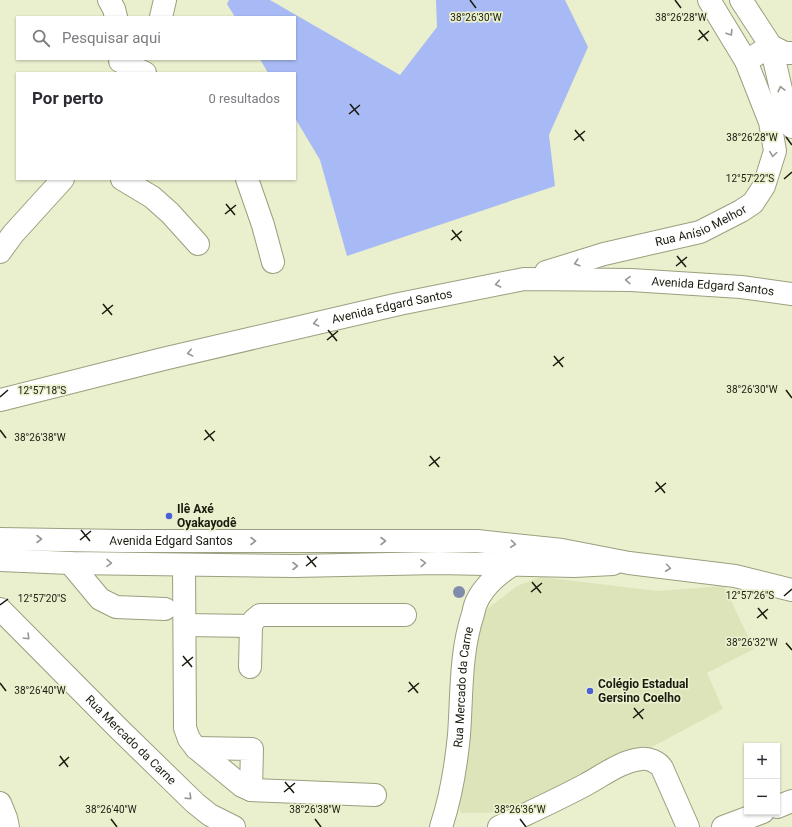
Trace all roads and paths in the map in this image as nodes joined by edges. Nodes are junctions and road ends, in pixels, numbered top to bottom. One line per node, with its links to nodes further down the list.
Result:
1 (109, 0): 5 (main road)
2 (165, 0): 6 (main road)
3 (709, 0): 10 (main road, Rua Anísio Melhor, one-way to 10)
4 (741, 0): 7 (main road)
5 (116, 16)
6 (161, 16)
7 (771, 46): 8 (main road); 10 (main road); 14 (main road, one-way to 7)
8 (792, 53)
9 (151, 60): 13 (main road)
10 (746, 60): 21 (main road, Rua Anísio Melhor, one-way to 21)
11 (120, 64): 12 (main road)
12 (142, 72)
13 (148, 72)
14 (792, 127)
15 (61, 180): 19 (main road)
16 (124, 180): 18 (main road)
17 (247, 180): 20 (main road)
18 (198, 244)
19 (0, 252)
20 (273, 262)
21 (524, 279): 22 (main road, Avenida Edgard Santos, one-way to 21); 23 (main road, Avenida Edgard Santos, one-way to 23)
22 (792, 294)
23 (0, 400)
24 (0, 539): 27 (main road, Avenida Edgard Santos, one-way to 27)
25 (0, 560): 26 (main road, Avenida Edgard Santos)
26 (70, 563): 28 (main road, Avenida Edgard Santos, one-way to 28); 32 (main road)
27 (629, 563): 29 (main road, Avenida Edgard Santos); 30 (main road, Avenida Edgard Santos, one-way to 30)
28 (184, 564): 29 (main road, Avenida Edgard Santos, one-way to 29); 34 (main road)
29 (514, 564): 46 (main road, Rua Mercado da Carne)
30 (792, 590)
31 (0, 609): 45 (main road, Rua Mercado da Carne, one-way to 45)
32 (165, 609)
33 (405, 615): 35 (main road)
34 (185, 625): 35 (main road); 37 (main road)
35 (251, 626): 36 (main road)
36 (250, 667)
37 (196, 748): 38 (main road); 38 (main road)
38 (252, 790): 39 (main road)
39 (375, 795)
40 (792, 801): 42 (main road)
41 (0, 803): 44 (main road)
42 (780, 805)
43 (754, 815): 49 (main road)
44 (8, 827)
45 (234, 827)
46 (441, 827)
47 (499, 827): 48 (main road)
48 (688, 827)
49 (723, 827)

